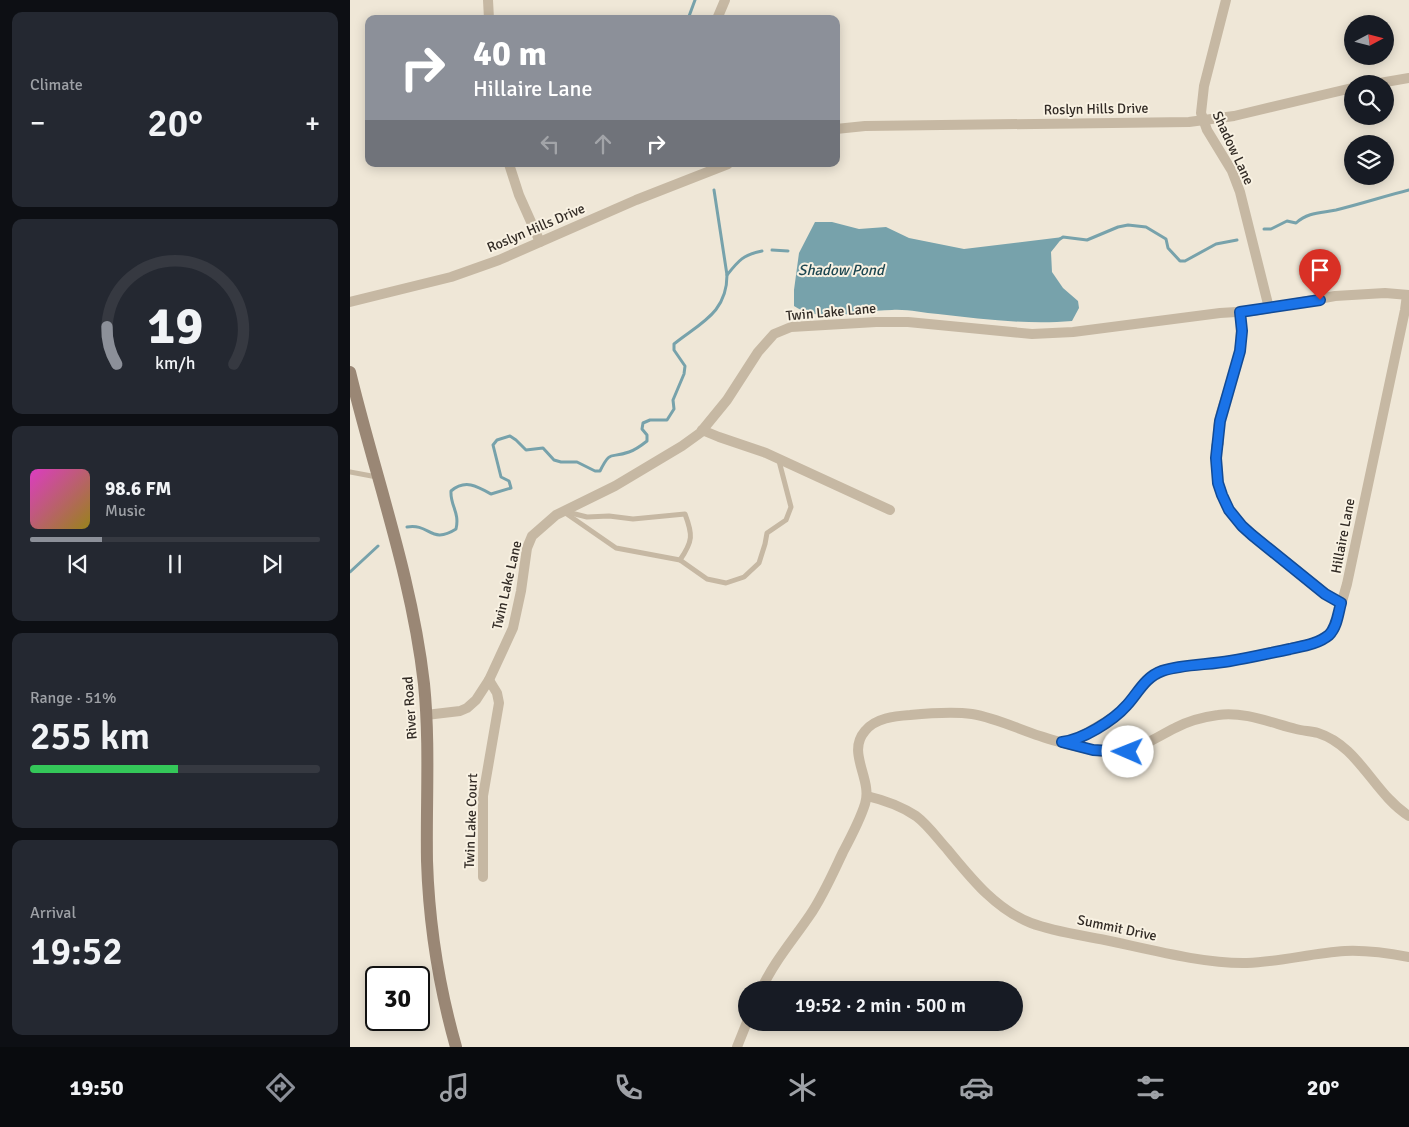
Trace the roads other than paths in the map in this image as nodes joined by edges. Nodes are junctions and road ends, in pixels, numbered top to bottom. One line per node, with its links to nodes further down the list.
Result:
1 (488, 0): 4 (street)
2 (725, 0): 5 (street)
3 (1226, 0): 9 (street, Shadow Lane)
4 (490, 15)
5 (719, 15)
6 (1409, 78): 7 (street)
7 (1394, 81)
8 (1344, 90): 9 (street, Roslyn Hills Drive)
9 (1203, 121): 10 (street, Roslyn Hills Drive); 16 (street, Shadow Lane)
10 (840, 129)
11 (511, 167): 13 (street)
12 (720, 167): 13 (street, Roslyn Hills Drive)
13 (540, 242): 15 (street, Roslyn Hills Drive)
14 (1408, 295): 16 (street, Twin Lake Lane); 26 (street, Hillaire Lane)
15 (350, 302)
16 (1269, 308): 17 (street, Twin Lake Lane)
17 (1240, 312): 19 (street, Twin Lake Lane); 26 (street)
18 (350, 372): 22 (main road, River Road)
19 (702, 430): 20 (street); 24 (street, Twin Lake Lane)
20 (778, 458): 23 (street); 25 (lane)
21 (350, 472): 22 (lane)
22 (378, 477): 28 (main road, River Road)
23 (890, 510)
24 (564, 512): 25 (lane); 25 (lane); 27 (street, Twin Lake Lane)
25 (680, 560)
26 (1341, 603): 29 (street, Hillaire Lane)
27 (489, 680): 28 (street, Twin Lake Lane); 32 (street, Twin Lake Court)
28 (426, 715): 36 (main road, River Road)
29 (1062, 742): 30 (street); 31 (street)
30 (867, 796): 33 (street, Summit Drive); 34 (street)
31 (1409, 816)
32 (483, 877)
33 (1409, 957)
34 (766, 981)
35 (743, 1031): 37 (street)
36 (456, 1047)
37 (736, 1047)

